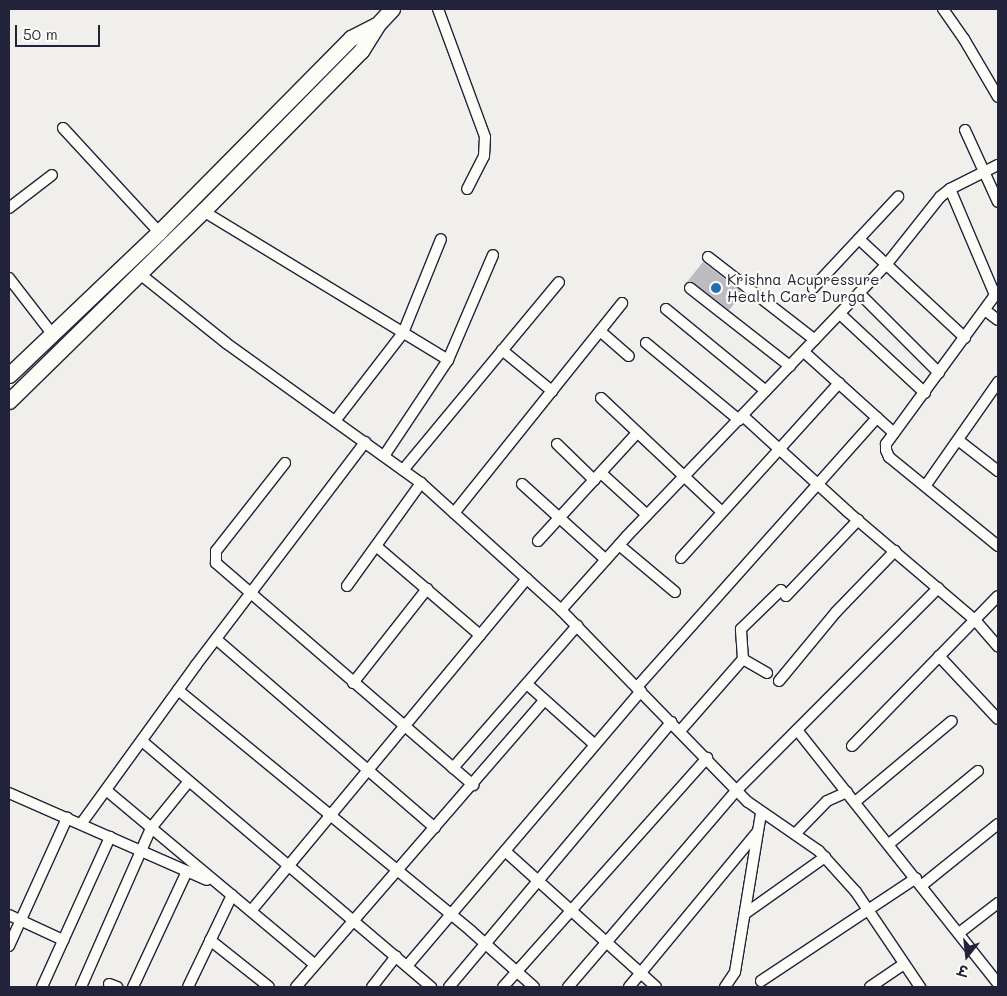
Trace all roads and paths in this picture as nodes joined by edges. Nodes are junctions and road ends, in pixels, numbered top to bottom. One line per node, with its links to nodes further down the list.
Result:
1 (392, 9): 4 (main road)
2 (438, 9): 11 (street)
3 (943, 9): 5 (street)
4 (377, 25): 16 (main road); 17 (main road)
5 (998, 97)
6 (63, 128): 17 (street)
7 (965, 130): 9 (street)
8 (998, 165): 9 (street)
9 (983, 170): 12 (street); 14 (street)
10 (52, 174): 15 (street)
11 (467, 189)
12 (950, 189): 22 (street); 29 (street)
13 (898, 197): 18 (street)
14 (998, 202)
15 (9, 208)
16 (203, 212): 23 (main road); 36 (street)
17 (159, 232): 37 (main road)
18 (859, 239): 22 (street); 27 (street)
19 (441, 240): 36 (street)
20 (493, 255): 44 (street)
21 (708, 256): 39 (street)
22 (886, 265): 28 (street); 38 (street)
23 (140, 274): 54 (main road); 57 (street)
24 (9, 278): 37 (street)
25 (559, 282): 41 (street)
26 (690, 288): 45 (street)
27 (813, 288)
28 (859, 293): 33 (street); 46 (street)
29 (997, 293): 32 (street)
30 (622, 303): 35 (street)
31 (666, 309): 51 (street)
32 (985, 310): 34 (street); 38 (street)
33 (840, 314): 39 (street); 52 (street)
34 (998, 320)
35 (600, 331): 43 (street); 50 (street)
36 (403, 333): 44 (street); 57 (street)
37 (53, 335): 47 (main road)
38 (965, 338): 46 (street)
39 (815, 340): 42 (street)
40 (646, 342): 55 (street)
41 (502, 350): 50 (street); 66 (street)
42 (804, 352): 45 (street); 48 (street)
43 (629, 356)
44 (448, 360): 64 (street)
45 (790, 366): 51 (street)
46 (939, 373): 52 (street)
47 (9, 375)
48 (839, 383): 56 (street); 63 (street)
49 (997, 387): 60 (street)
50 (552, 391): 75 (street)
51 (766, 392): 55 (street)
52 (924, 393): 59 (street)
53 (601, 398): 58 (street)
54 (9, 401)
55 (741, 418): 63 (street); 69 (street)
56 (877, 418): 59 (street); 72 (street)
57 (335, 420): 61 (street)
58 (637, 433): 68 (street); 69 (street)
59 (894, 434): 73 (street)
60 (958, 440): 67 (street); 73 (street)
61 (365, 442): 64 (street); 91 (street)
62 (556, 444): 68 (street)
63 (779, 449): 72 (street); 74 (street)
64 (384, 456): 66 (street)
65 (285, 463): 91 (street)
66 (403, 470): 70 (street)
67 (998, 471)
68 (598, 476): 76 (street); 77 (street)
69 (684, 477): 74 (street); 76 (street)
70 (421, 483): 75 (street); 81 (street)
71 (522, 484): 77 (street)
72 (818, 484): 78 (street); 105 (street)
73 (926, 485): 82 (street)
74 (722, 512): 84 (street)
75 (454, 513): 86 (street)
76 (647, 515): 80 (street)
77 (559, 518): 79 (street); 85 (street)
78 (858, 520): 83 (street); 100 (street)
79 (538, 541)
80 (619, 545): 85 (street); 90 (street)
81 (376, 546): 87 (street); 89 (street)
82 (998, 546)
83 (895, 552): 88 (street); 102 (street)
84 (681, 558)
85 (606, 560): 93 (street)
86 (527, 579): 93 (street); 96 (street)
87 (347, 586)
88 (938, 588): 94 (street); 112 (street)
89 (427, 590): 96 (street); 103 (street)
90 (675, 592)
91 (250, 594): 97 (street); 103 (street)
92 (998, 596): 94 (street)
93 (561, 610): 95 (street)
94 (975, 620): 98 (street); 99 (street)
95 (577, 626): 104 (street); 105 (street)
96 (480, 635): 111 (street)
97 (216, 639): 106 (street); 119 (street)
98 (998, 646)
99 (939, 656): 108 (street); 116 (street)
100 (743, 659): 101 (street); 113 (street)
101 (767, 672)
102 (779, 681)
103 (353, 683): 111 (street)
104 (527, 684): 107 (street); 118 (street)
105 (639, 689): 110 (street); 115 (street)
106 (178, 690): 114 (street); 129 (street)
107 (544, 700): 115 (street); 122 (street)
108 (998, 719)
109 (952, 721): 127 (street)
110 (672, 722): 113 (street); 145 (street)
111 (403, 726): 118 (street); 119 (street)
112 (797, 730): 124 (street); 125 (street)
113 (680, 731): 117 (street)
114 (142, 741): 121 (street); 123 (street)
115 (595, 745): 140 (street)
116 (852, 746)
117 (707, 758): 124 (street); 150 (street)
118 (453, 768): 122 (street)
119 (366, 770): 129 (street); 134 (street)
120 (978, 771): 138 (street)
121 (189, 781): 133 (street); 142 (street)
122 (473, 785): 134 (street)
123 (106, 790): 131 (street); 133 (street)
124 (737, 790): 128 (street); 161 (street)
125 (847, 792): 127 (street); 136 (street)
126 (9, 793): 130 (street)
127 (855, 802): 138 (street)
128 (761, 813): 135 (street); 136 (street)
129 (330, 815): 142 (street); 144 (street)
130 (67, 818): 131 (street); 156 (street)
131 (81, 824): 137 (street)
132 (998, 824): 146 (street)
133 (151, 828): 139 (street); 147 (street)
134 (435, 828): 144 (street)
135 (758, 831): 152 (street); 169 (street)
136 (795, 834): 141 (street)
137 (110, 837): 139 (street); 159 (street)
138 (889, 844): 146 (street)
139 (142, 851): 143 (street); 174 (street)
140 (505, 851): 145 (street); 155 (street)
141 (825, 858): 152 (street); 153 (street)
142 (289, 864): 151 (street); 157 (street)
143 (187, 871): 147 (street); 175 (street)
144 (396, 872): 155 (street); 157 (street)
145 (538, 880): 150 (street); 162 (street)
146 (919, 882): 153 (street); 158 (street)
147 (219, 885): 148 (street)
148 (232, 895): 151 (street); 160 (street)
149 (998, 903): 158 (street)
150 (571, 910): 161 (street); 168 (street)
151 (251, 911): 165 (street)
152 (746, 912): 186 (street)
153 (869, 912): 166 (street); 170 (street)
154 (9, 915): 156 (street)
155 (451, 915): 162 (street); 167 (street)
156 (20, 920): 159 (street); 163 (street)
157 (354, 920): 164 (street); 165 (street)
158 (959, 933): 171 (street)
159 (63, 940): 173 (street)
160 (210, 940): 172 (street); 176 (street)
161 (606, 942): 169 (street); 183 (street)
162 (487, 945): 168 (street); 180 (street)
163 (9, 946)
164 (396, 956): 167 (street); 178 (street)
165 (314, 964): 177 (street)
166 (904, 964): 187 (street); 188 (street)
167 (407, 966): 179 (street)
168 (516, 972): 181 (street); 182 (street)
169 (640, 973): 184 (street); 185 (street)
170 (761, 981)
171 (998, 984)
172 (189, 986)
173 (42, 987)
174 (81, 987)
175 (133, 987)
176 (269, 987)
177 (296, 987)
178 (372, 987)
179 (431, 987)
180 (449, 987)
181 (503, 987)
182 (534, 987)
183 (568, 987)
184 (629, 987)
185 (656, 987)
186 (726, 987)
187 (870, 987)
188 (920, 987)

